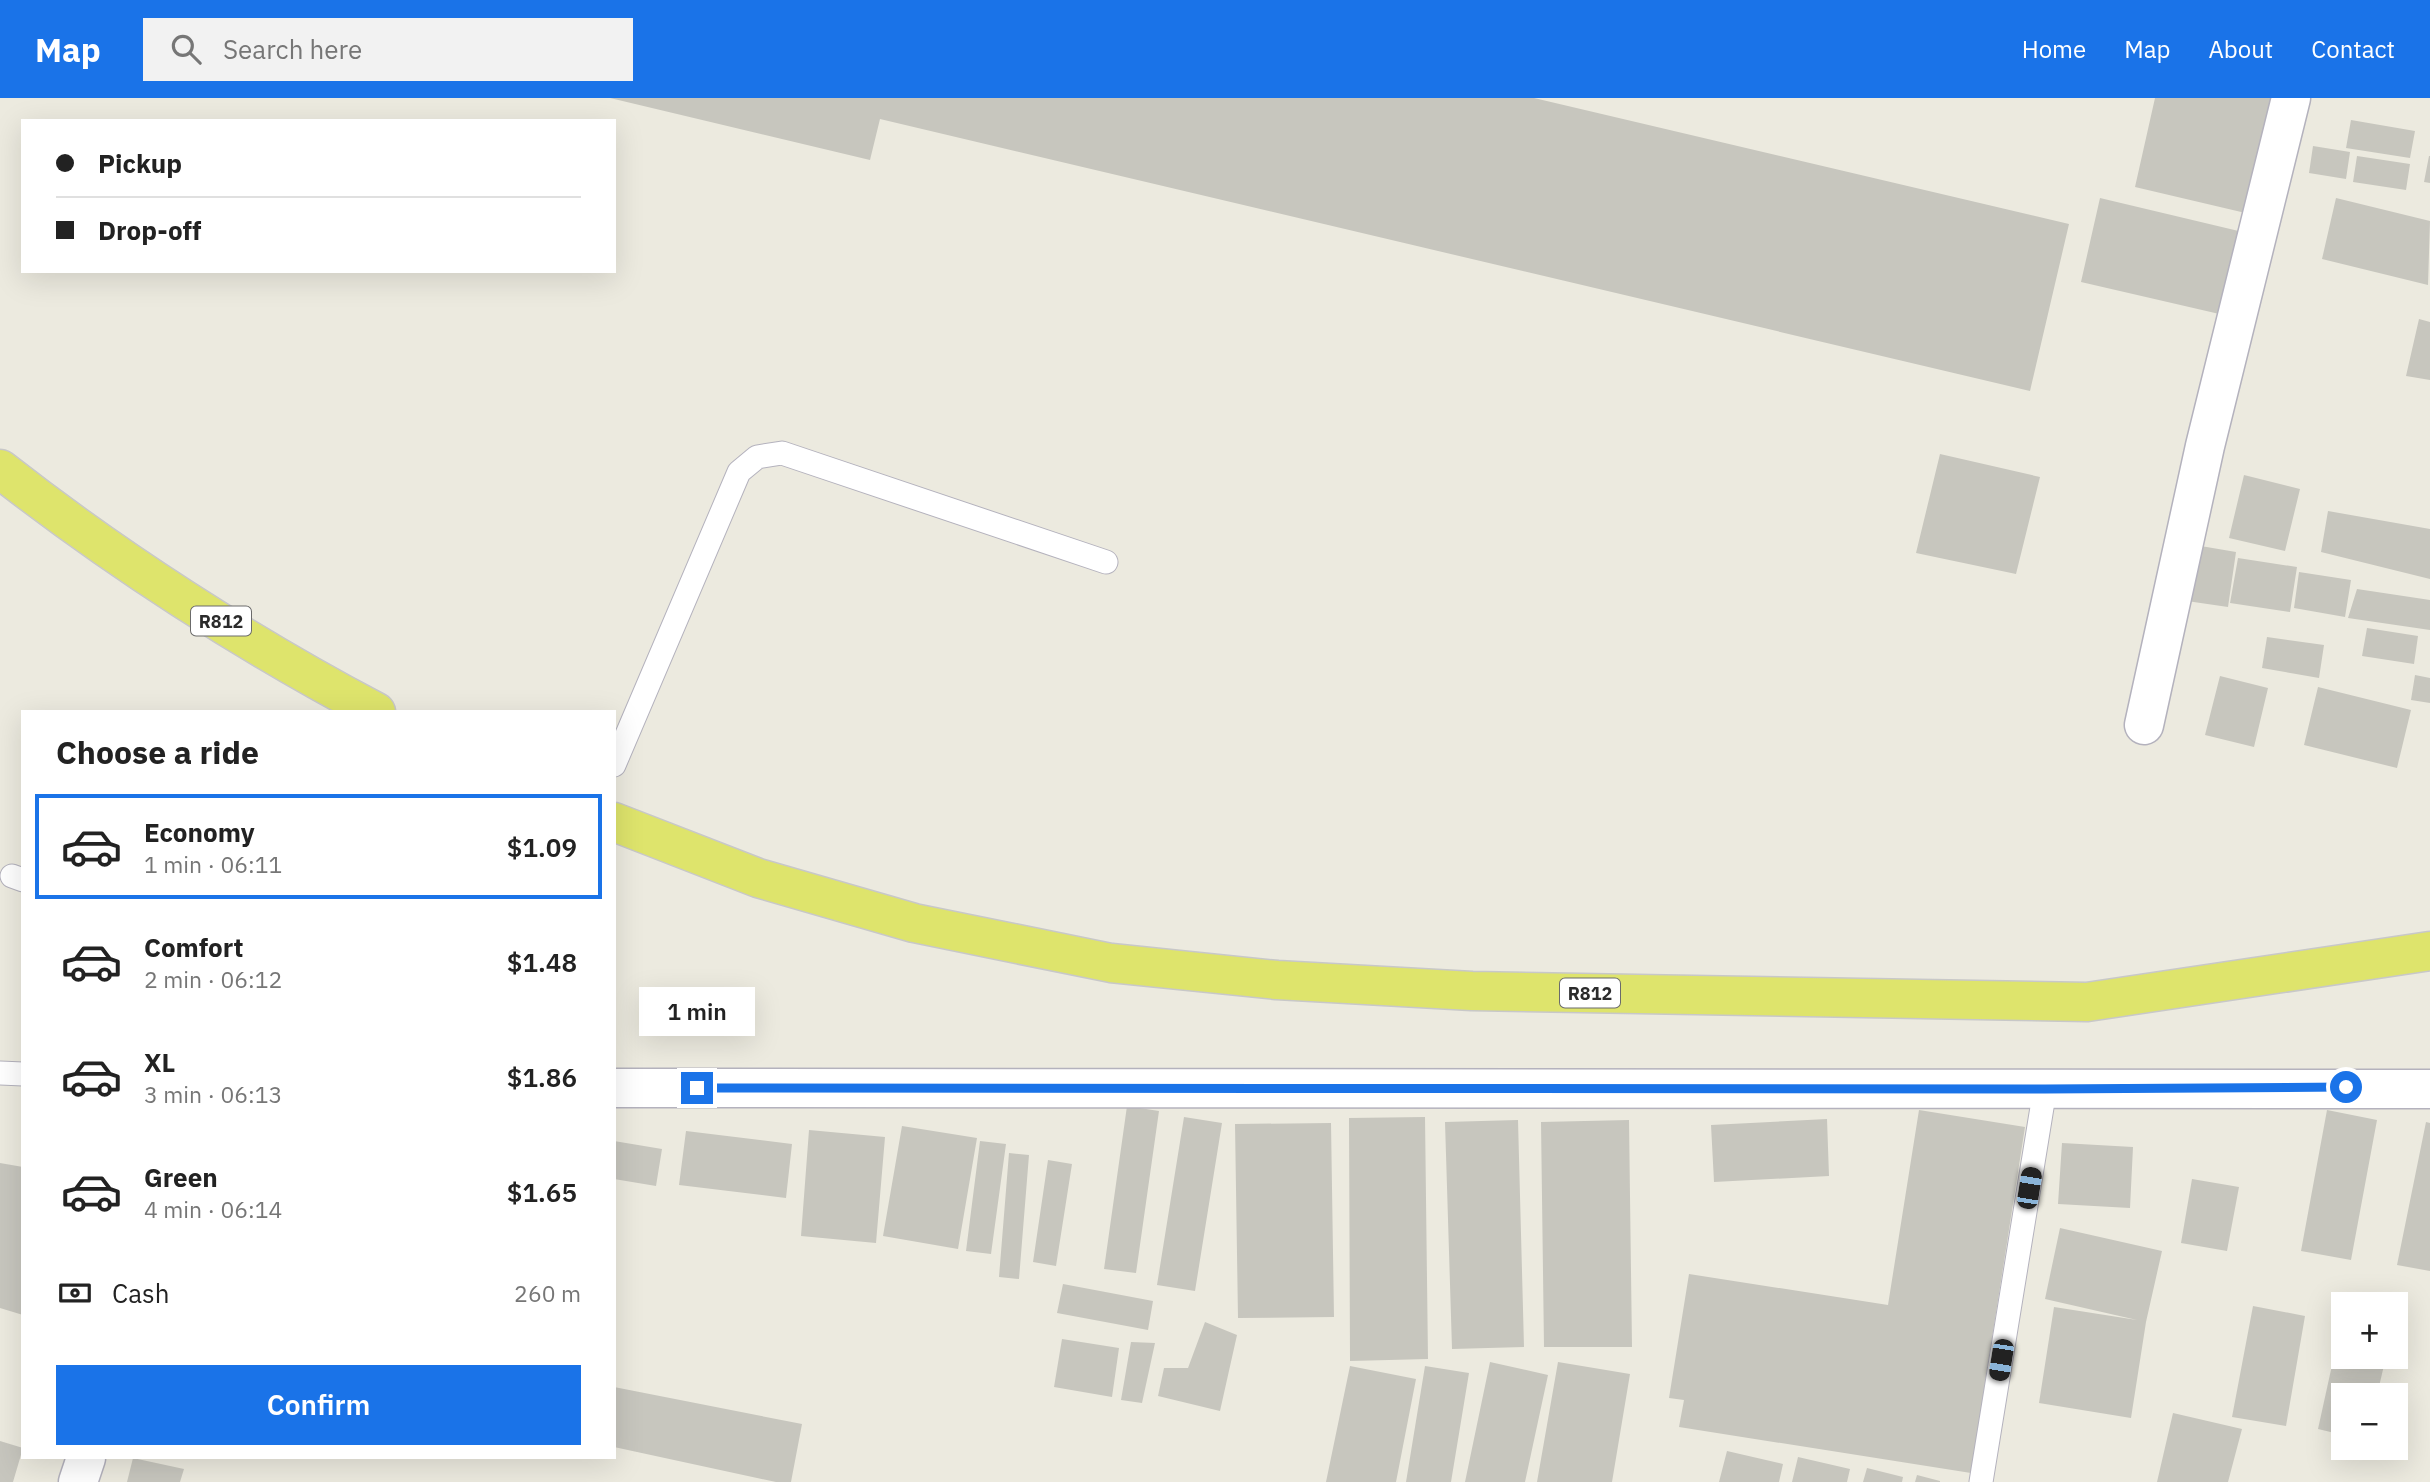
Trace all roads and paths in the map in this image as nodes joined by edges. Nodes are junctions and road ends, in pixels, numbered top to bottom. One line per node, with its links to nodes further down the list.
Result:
1 (2291, 98): 5 (street)
2 (0, 469): 4 (main road, R812)
3 (1106, 562): 6 (lane)
4 (372, 710)
5 (2144, 725)
6 (616, 760)
7 (616, 823): 8 (main road, R812)
8 (2430, 951)
9 (0, 1073): 10 (lane)
10 (21, 1074)
11 (616, 1088): 12 (street)
12 (2045, 1089): 13 (street); 16 (lane)
13 (2430, 1089)
14 (86, 1459): 15 (street)
15 (78, 1482)
16 (1981, 1482)

